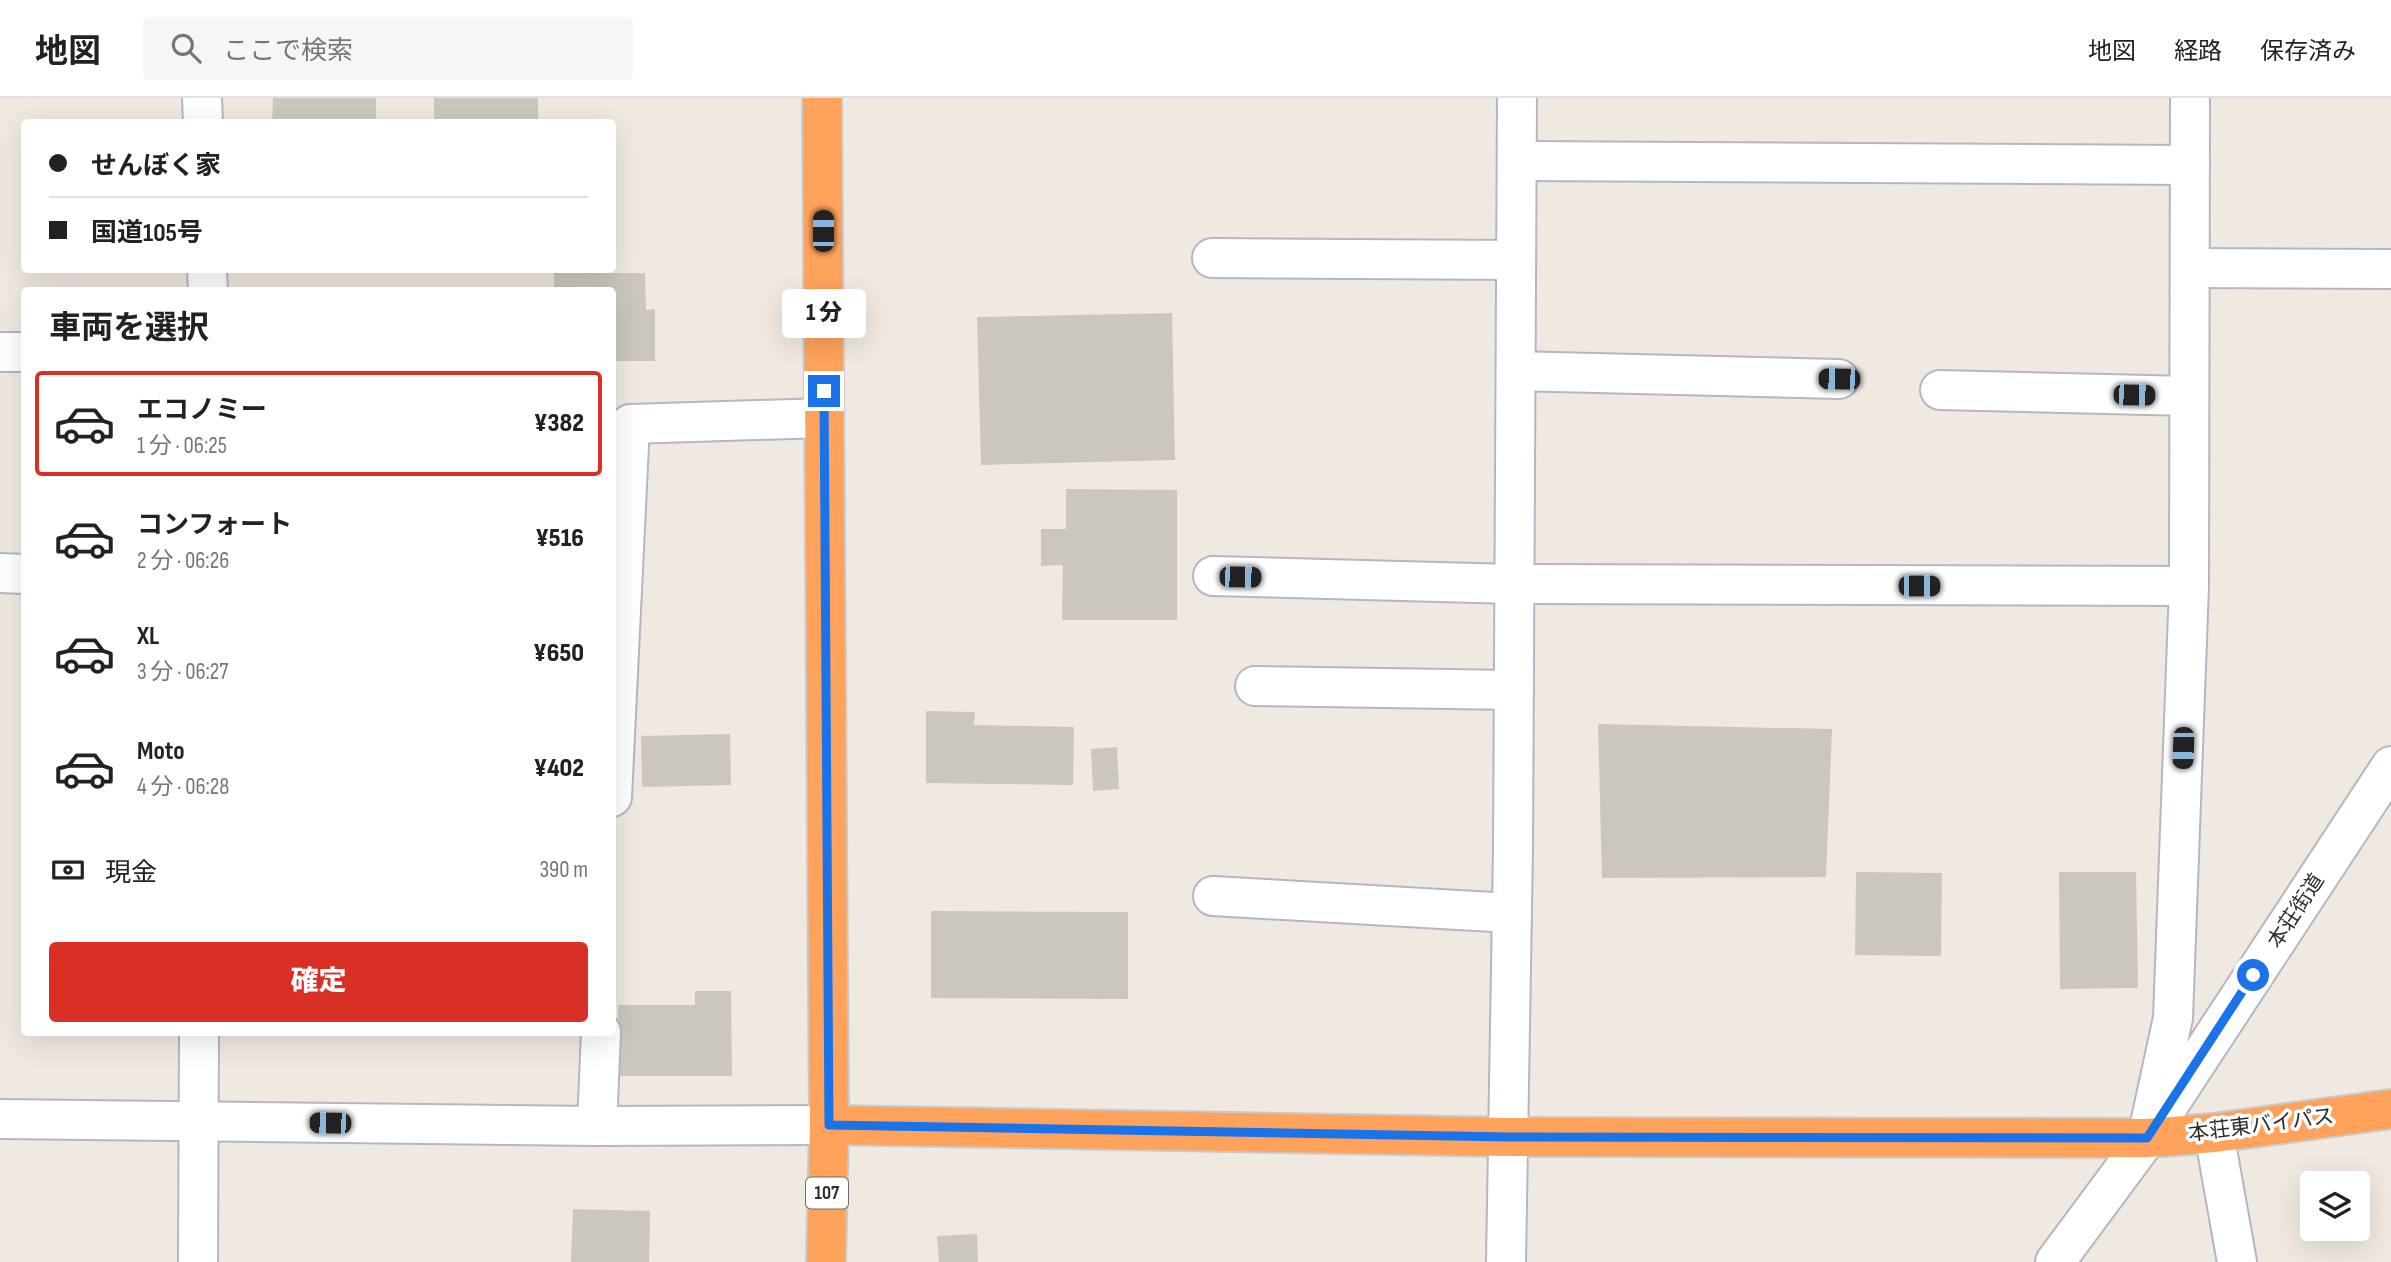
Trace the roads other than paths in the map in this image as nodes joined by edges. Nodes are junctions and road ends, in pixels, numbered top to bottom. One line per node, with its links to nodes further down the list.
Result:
1 (202, 98): 5 (street)
2 (822, 98): 18 (highway)
3 (1517, 98): 6 (street)
4 (2190, 98): 7 (street)
5 (203, 119)
6 (1517, 161): 7 (street); 9 (street)
7 (2190, 165): 10 (street)
8 (1212, 258): 9 (street)
9 (1516, 260): 14 (street)
10 (2190, 268): 11 (street); 17 (street)
11 (2391, 269)
12 (0, 352): 13 (street)
13 (21, 352)
14 (1516, 371): 15 (street); 22 (street)
15 (1839, 379)
16 (1940, 390): 17 (street)
17 (2189, 396): 23 (street)
18 (824, 418): 26 (street); 35 (highway)
19 (0, 573): 20 (street)
20 (21, 574)
21 (1213, 576): 22 (street)
22 (1514, 584): 23 (street); 25 (street)
23 (2189, 586): 39 (street)
24 (1255, 686): 25 (street)
25 (1514, 690): 29 (street)
26 (616, 714)
27 (2391, 766): 39 (street, 本荘街道)
28 (1213, 895): 29 (street)
29 (1511, 914): 38 (street)
30 (199, 1036): 34 (street)
31 (601, 1036): 36 (street)
32 (2391, 1109): 37 (highway, 本荘東バイパス)
33 (0, 1119): 34 (street)
34 (197, 1121): 36 (street); 40 (street)
35 (829, 1125): 36 (street); 38 (highway, 本荘東バイパス); 41 (highway, 107)
36 (597, 1126)
37 (2214, 1133): 39 (highway, 本荘東バイパス); 44 (street)
38 (1509, 1137): 39 (highway, 本荘東バイパス); 42 (street)
39 (2147, 1138): 43 (street, 本荘街道)
40 (198, 1262)
41 (826, 1262)
42 (1506, 1262)
43 (2055, 1262)
44 (2236, 1262)

